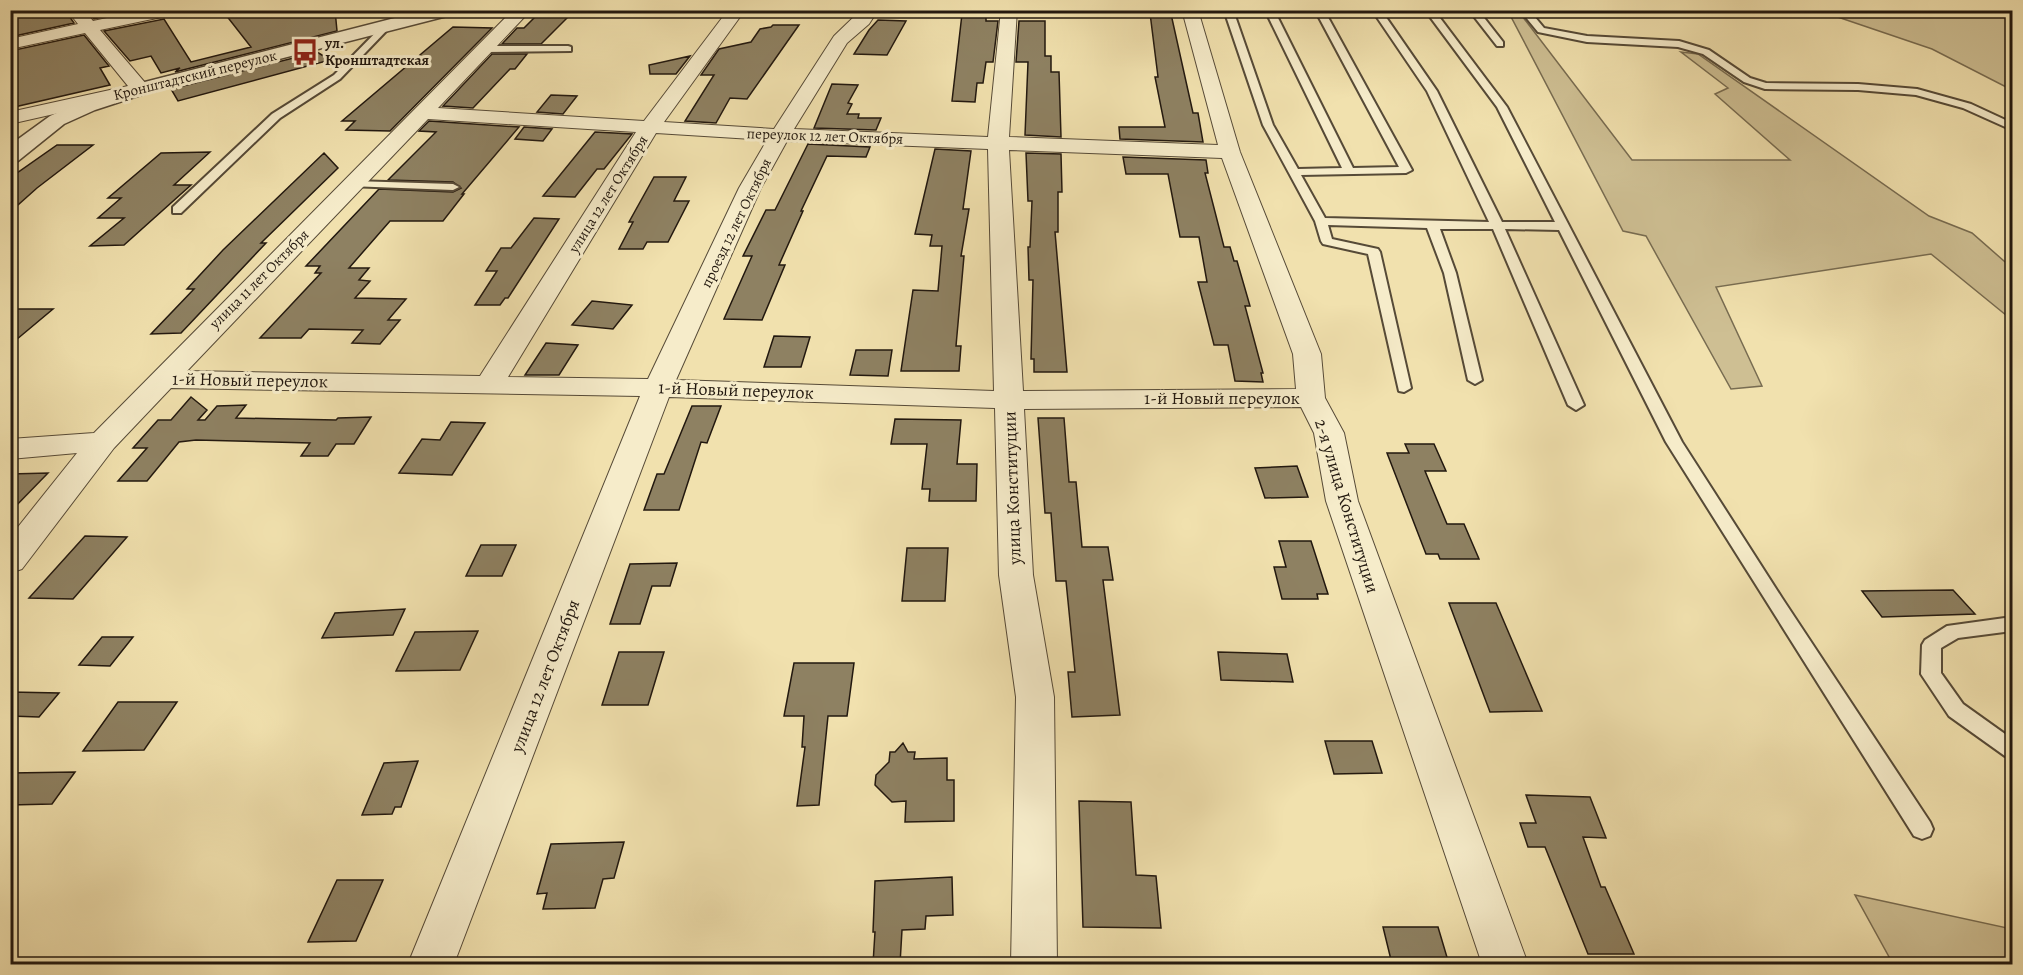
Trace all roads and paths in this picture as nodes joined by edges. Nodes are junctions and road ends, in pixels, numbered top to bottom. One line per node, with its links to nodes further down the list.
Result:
1 (75, 10): 17 (street)
2 (170, 10): 17 (street)
3 (449, 10): 16 (street, Кронштадтский переулок)
4 (523, 10): 20 (street, улица 11 лет Октября)
5 (737, 10): 27 (street, улица 12 лет Октября)
6 (870, 10): 29 (street, проезд 12 лет Октября)
7 (1009, 10): 30 (street, улица Конституции)
8 (1190, 10): 31 (street, 2-я улица Конституции)
9 (1228, 10): 34 (lane)
10 (1269, 10): 33 (lane)
11 (1319, 10): 33 (lane)
12 (1376, 10): 41 (lane)
13 (1429, 10): 40 (lane)
14 (1473, 10): 19 (lane)
15 (1524, 10): 26 (lane)
16 (386, 27): 22 (street, Кронштадтский переулок); 37 (lane)
17 (89, 28): 18 (street); 22 (street)
18 (10, 44)
19 (1500, 44)
20 (485, 49): 21 (lane); 23 (street, улица 11 лет Октября)
21 (568, 49)
22 (140, 89): 24 (street, Кронштадтский переулок); 25 (street)
23 (422, 113): 27 (street, переулок 12 лет Октября); 35 (street, улица 11 лет Октября)
24 (10, 118)
25 (57, 120): 28 (street); 32 (street)
26 (2013, 127)
27 (649, 128): 29 (street, переулок 12 лет Октября); 44 (street, улица 12 лет Октября)
28 (10, 129)
29 (780, 135): 30 (street, переулок 12 лет Октября); 45 (street, проезд 12 лет Октября)
30 (998, 142): 31 (street, переулок 12 лет Октября); 48 (street, улица Конституции)
31 (1230, 152): 47 (street, 2-я улица Конституции)
32 (10, 156)
33 (1349, 170): 34 (lane)
34 (1293, 172): 38 (lane)
35 (353, 184): 36 (lane); 42 (street, улица 11 лет Октября)
36 (453, 187)
37 (177, 210)
38 (1321, 221): 39 (lane); 46 (lane)
39 (1432, 225): 41 (lane); 43 (lane)
40 (1563, 226): 41 (lane); 55 (lane)
41 (1498, 227): 49 (lane)
42 (162, 379): 44 (street, 1-й Новый переулок); 50 (street, улица 11 лет Октября)
43 (1475, 380)
44 (489, 385): 45 (street, 1-й Новый переулок)
45 (658, 387): 48 (street, 1-й Новый переулок); 56 (street, улица 12 лет Октября)
46 (1404, 388)
47 (1311, 398): 48 (street, 1-й Новый переулок); 58 (street, 2-я улица Конституции)
48 (1009, 400): 57 (street, улица Конституции)
49 (1576, 405)
50 (103, 441): 51 (street); 52 (street, улица 11 лет Октября)
51 (10, 449)
52 (10, 561)
53 (2013, 624): 54 (lane)
54 (2013, 750)
55 (1922, 829)
56 (431, 964)
57 (1034, 964)
58 (1505, 964)

